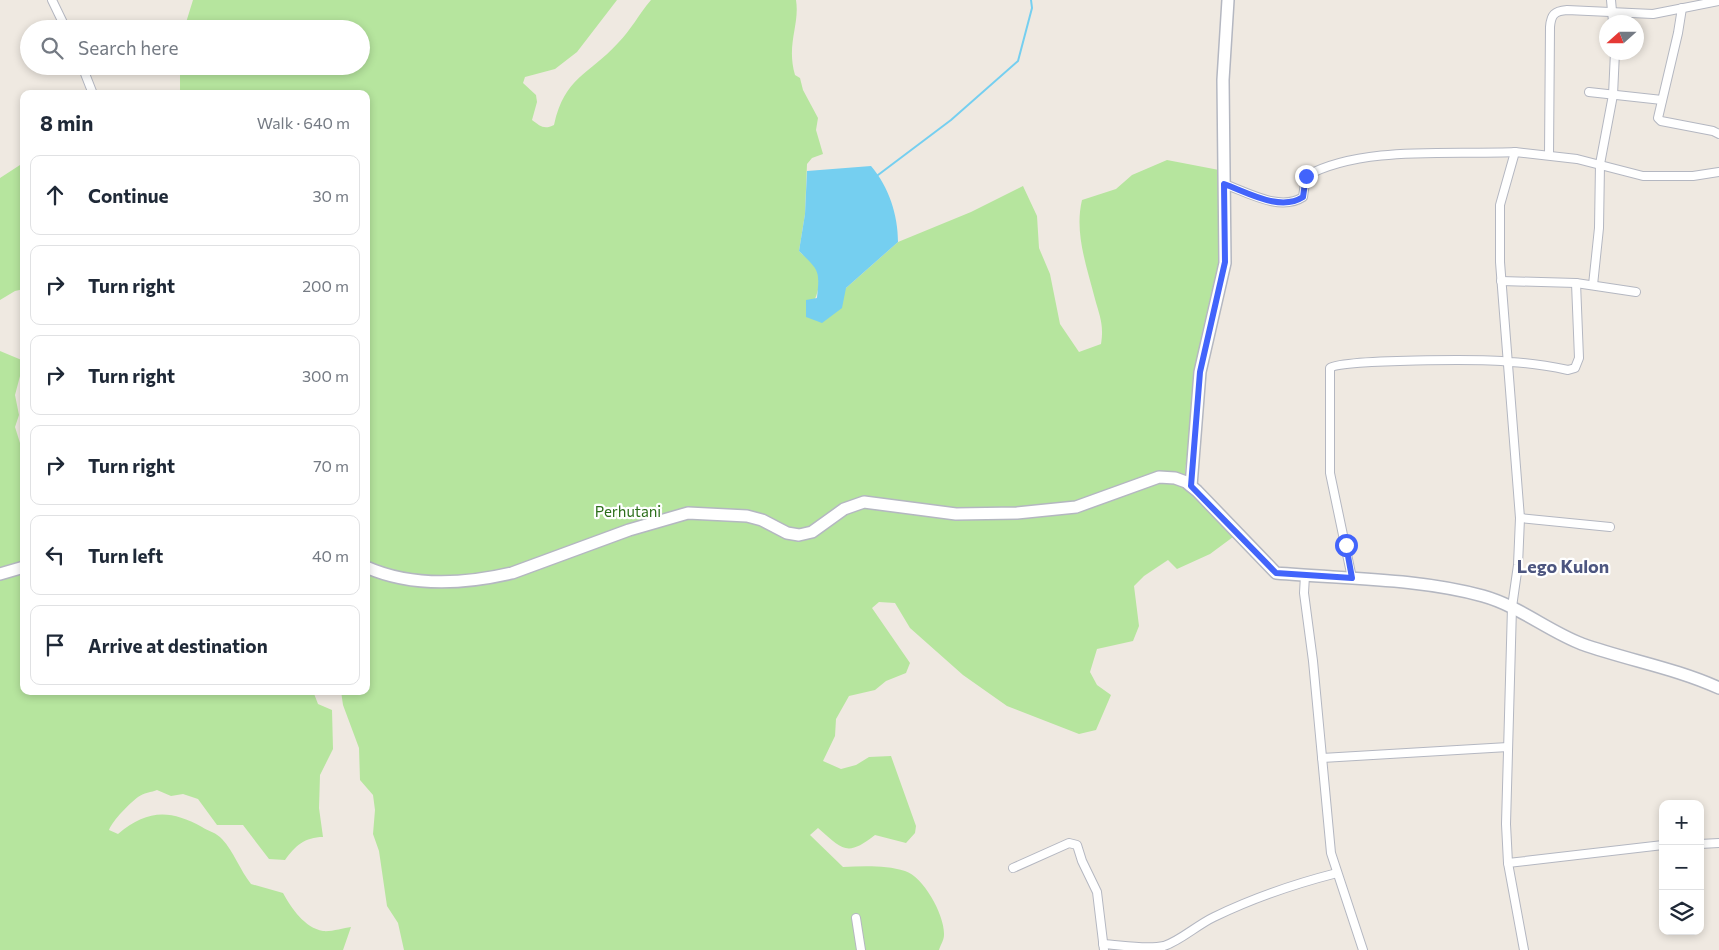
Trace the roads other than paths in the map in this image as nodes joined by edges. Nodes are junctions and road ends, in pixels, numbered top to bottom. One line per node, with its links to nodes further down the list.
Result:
1 (52, 0): 8 (street)
2 (1228, 0): 20 (street)
3 (1611, 0): 6 (street)
4 (1719, 2): 5 (street)
5 (1682, 8): 6 (street); 14 (street)
6 (1612, 12): 7 (street); 17 (street)
7 (1612, 15)
8 (62, 20)
9 (1615, 60): 13 (street)
10 (86, 75): 11 (street)
11 (91, 90)
12 (1589, 92): 13 (street)
13 (1613, 96): 14 (street); 18 (street)
14 (1662, 100): 15 (street)
15 (1719, 134)
16 (1515, 152): 17 (street); 20 (street); 21 (street)
17 (1549, 155): 18 (street)
18 (1600, 164): 19 (street); 23 (street)
19 (1719, 172)
20 (1224, 184): 26 (street)
21 (1501, 281): 22 (street); 25 (street)
22 (1576, 283): 23 (street); 25 (street)
23 (1593, 285): 24 (street)
24 (1636, 292)
25 (1508, 361): 27 (street); 33 (street)
26 (1191, 486): 30 (street); 32 (street)
27 (1520, 518): 28 (street); 34 (street)
28 (1610, 527)
29 (20, 568): 31 (street)
30 (370, 569)
31 (0, 574)
32 (1305, 575): 33 (street); 37 (street)
33 (1352, 578): 34 (street)
34 (1512, 608): 35 (street); 36 (street)
35 (1719, 688)
36 (1508, 748): 37 (street); 41 (street)
37 (1322, 758): 43 (street)
38 (1719, 843): 39 (street)
39 (1704, 844)
40 (1659, 845): 41 (street)
41 (1508, 864): 48 (street)
42 (1013, 868): 45 (street)
43 (1337, 873): 45 (street); 47 (street)
44 (856, 918): 46 (street)
45 (1104, 947)
46 (861, 950)
47 (1363, 950)
48 (1524, 950)

